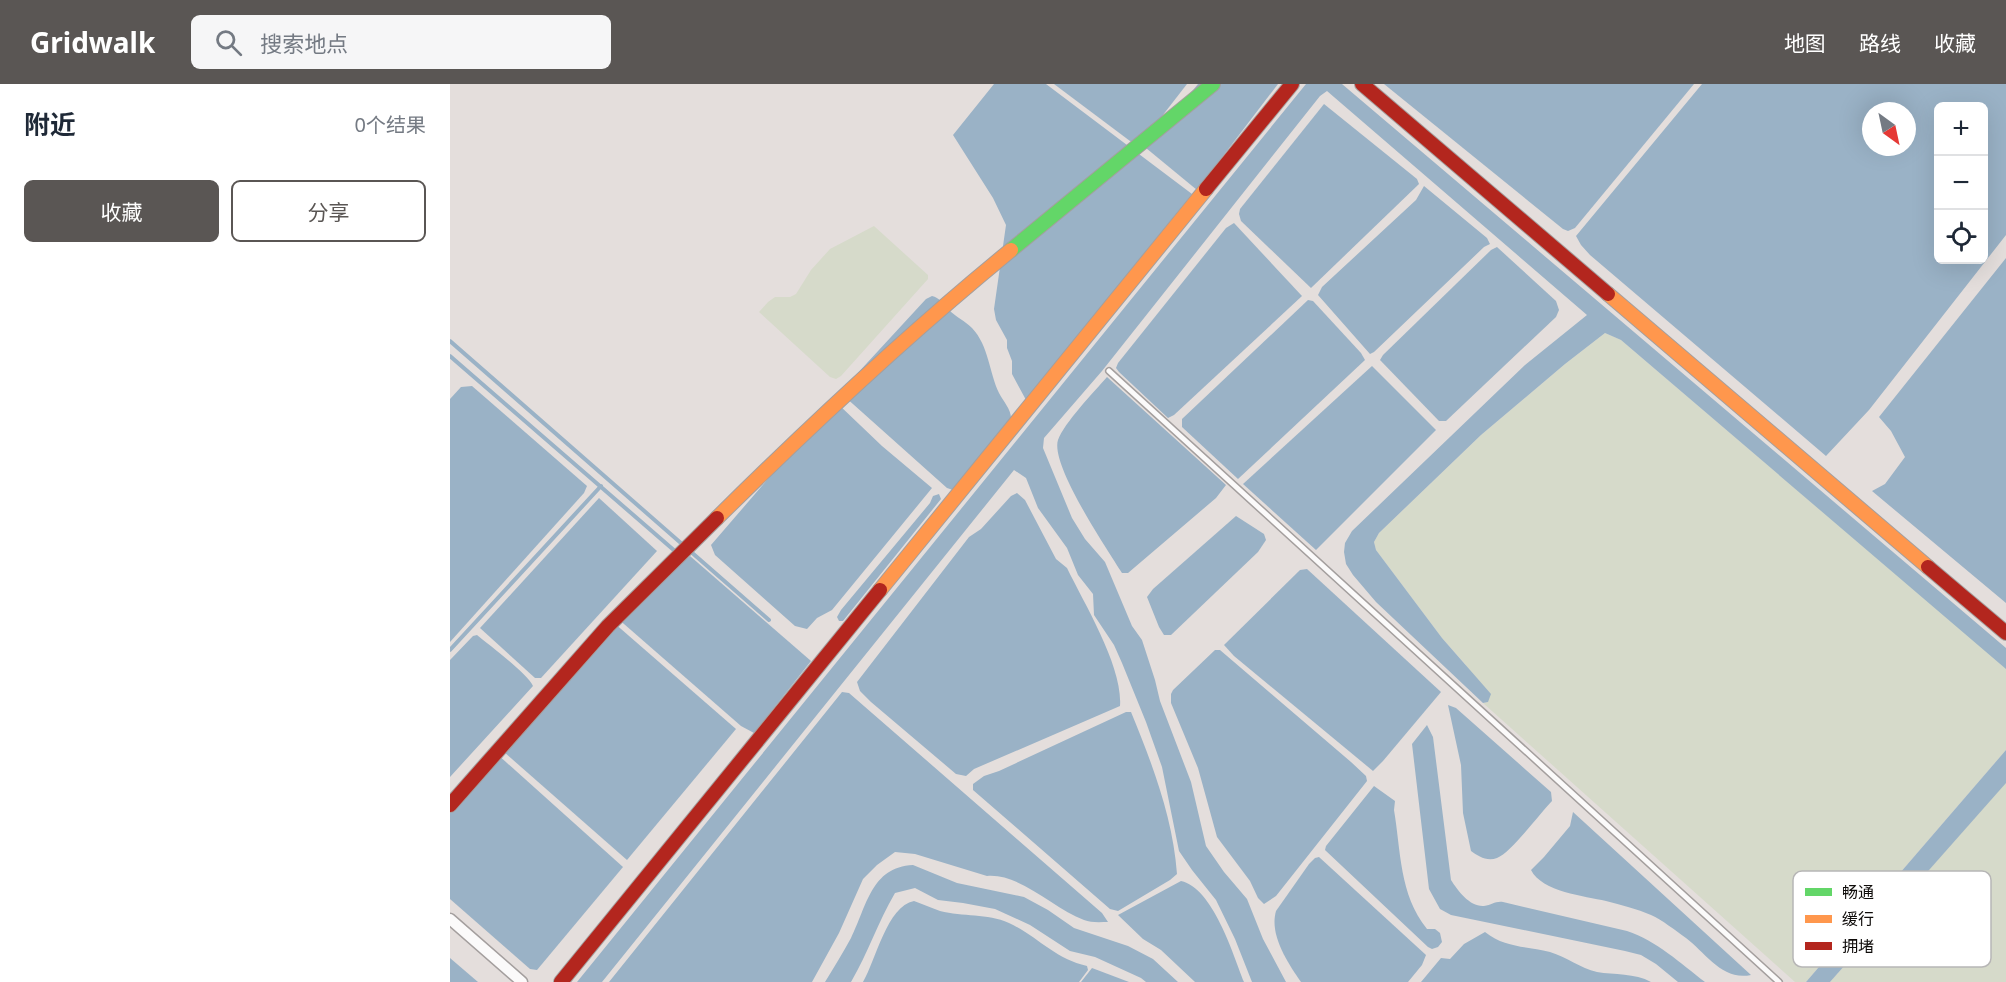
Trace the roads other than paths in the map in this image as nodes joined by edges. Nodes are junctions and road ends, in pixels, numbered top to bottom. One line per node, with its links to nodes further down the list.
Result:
1 (1214, 84): 6 (street)
2 (1292, 84): 9 (street)
3 (1362, 84): 5 (street)
4 (1109, 371): 10 (lane)
5 (2006, 633)
6 (450, 805)
7 (450, 919): 8 (street)
8 (522, 982)
9 (561, 982)
10 (1779, 982)

